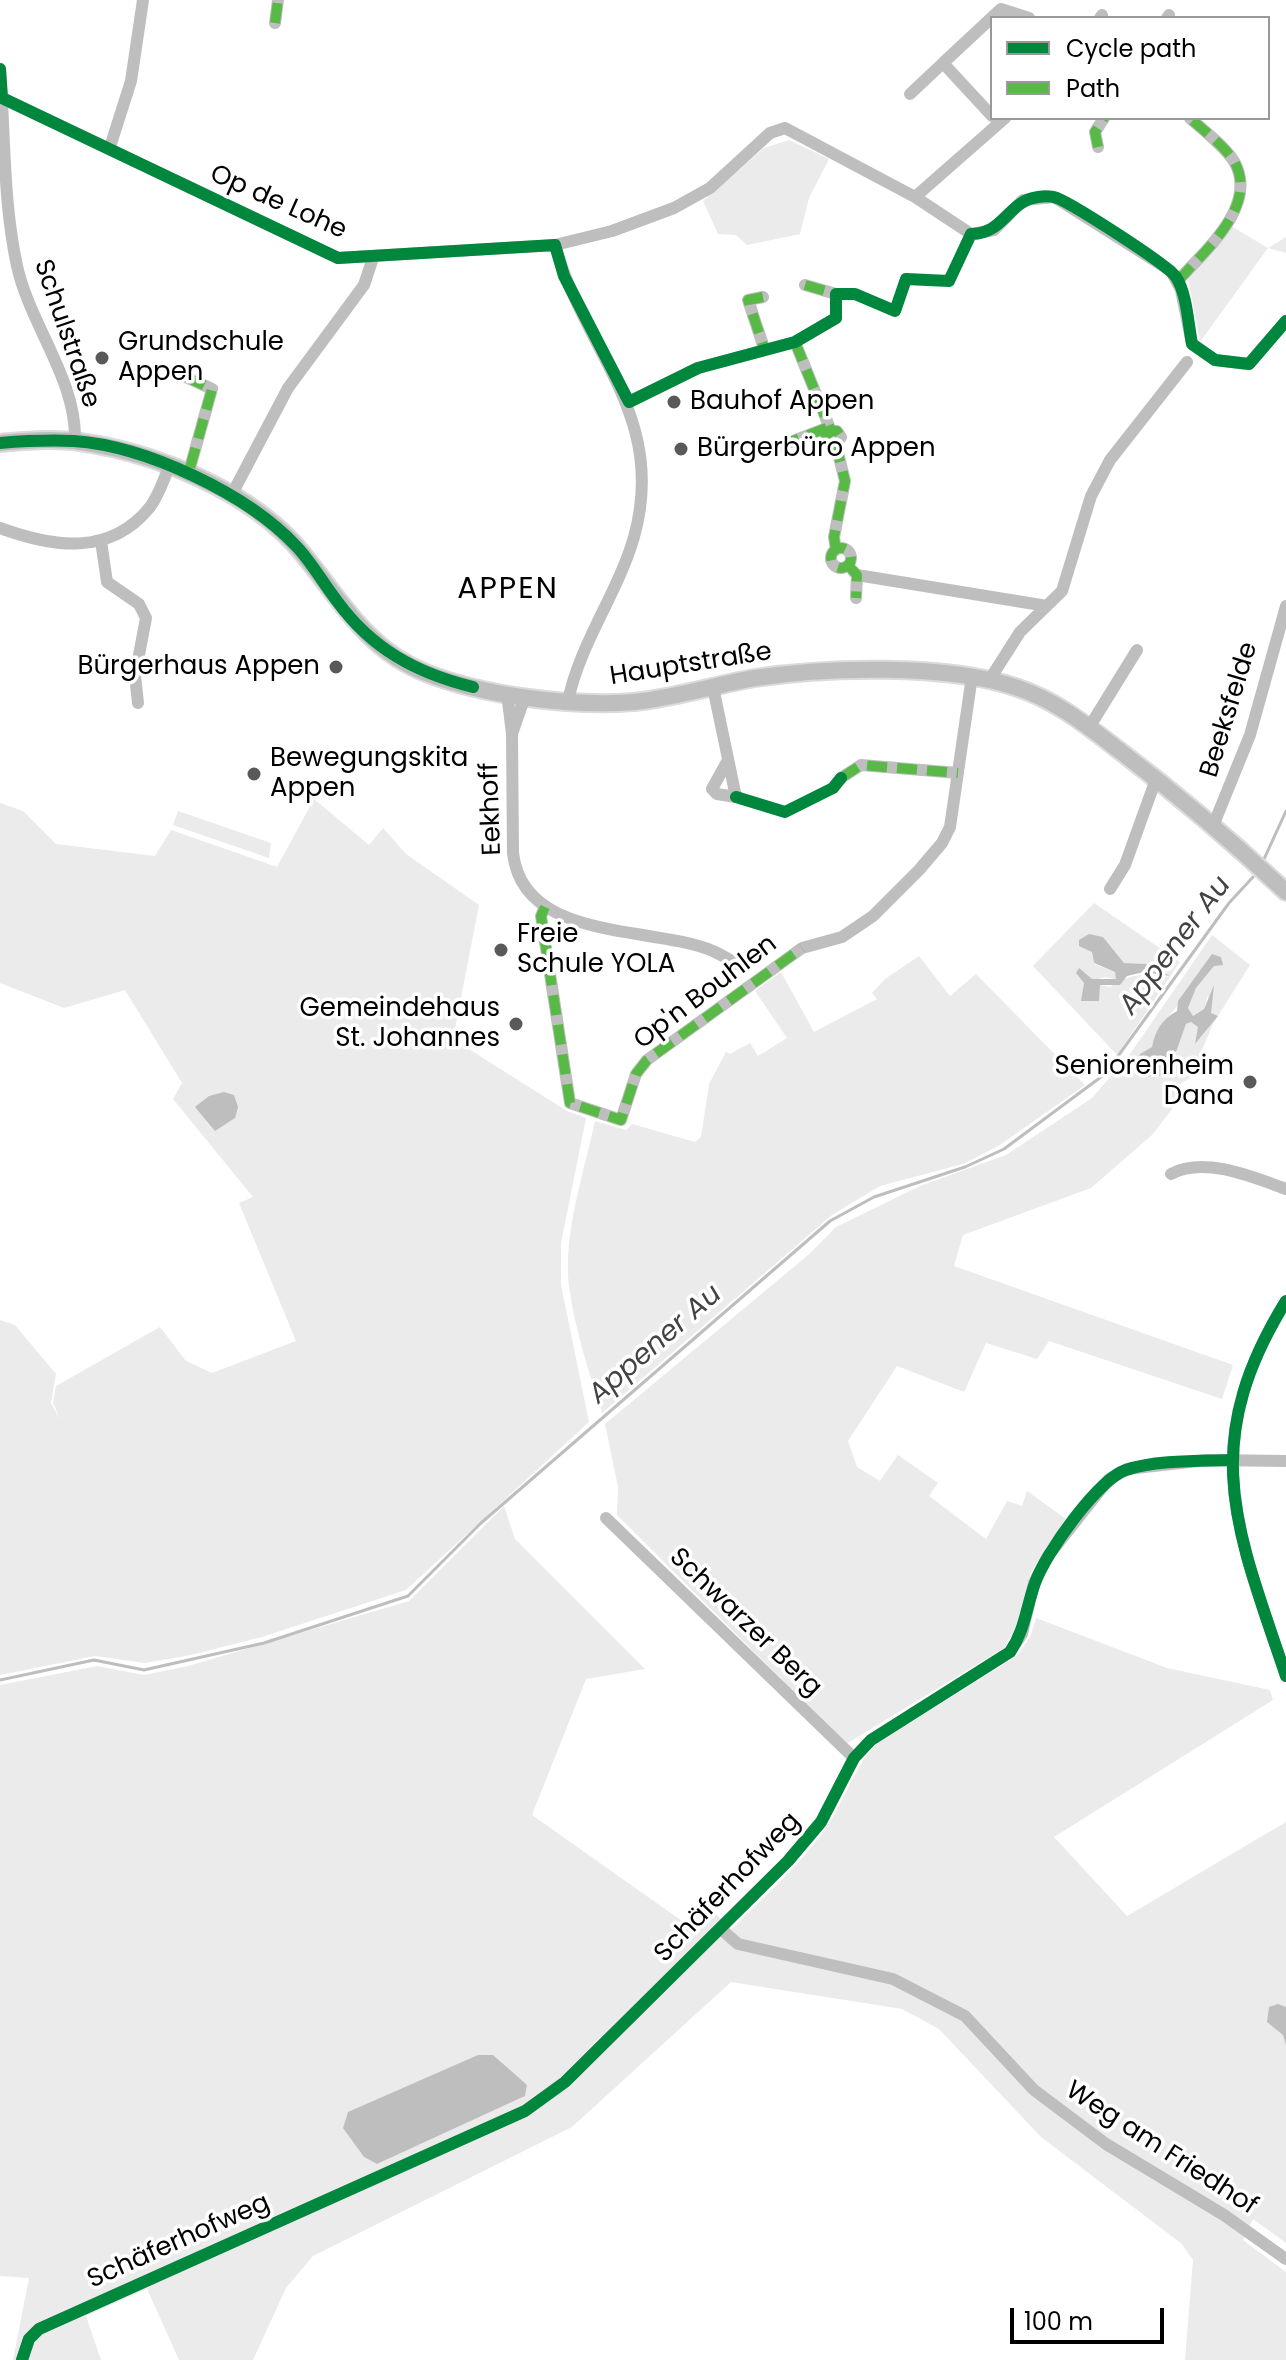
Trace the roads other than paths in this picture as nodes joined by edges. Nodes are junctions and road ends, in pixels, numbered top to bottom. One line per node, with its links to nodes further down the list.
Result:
1 (143, 0): 16 (street)
2 (278, 0): 6 (street)
3 (993, 16): 4 (street)
4 (1023, 16)
5 (990, 19): 7 (street)
6 (275, 23)
7 (943, 63): 9 (street); 11 (street)
8 (0, 69): 10 (street, Schulstraße)
9 (910, 94)
10 (2, 98): 15 (street, Schulstraße); 16 (street, Op de Lohe)
11 (990, 112)
12 (996, 120): 18 (street)
13 (1103, 120): 17 (street)
14 (1192, 120): 21 (street)
15 (1, 145): 31 (street, Schulstraße)
16 (110, 147): 20 (street, Op de Lohe)
17 (1098, 147)
18 (915, 197): 19 (street, Op de Lohe); 21 (street)
19 (555, 245): 20 (street, Op de Lohe); 29 (street)
20 (373, 258): 36 (street)
21 (1178, 281): 24 (street)
22 (805, 285): 25 (street)
23 (763, 297): 26 (street)
24 (1286, 321)
25 (795, 342): 26 (street); 30 (street)
26 (764, 348): 29 (street)
27 (1187, 362): 41 (street)
28 (186, 377): 35 (street)
29 (629, 402): 49 (street)
30 (830, 429): 33 (street); 39 (street)
31 (75, 441): 32 (main road, Hauptstraße); 34 (main road, Hauptstraße)
32 (0, 443)
33 (780, 446)
34 (169, 467): 35 (main road, Hauptstraße); 38 (street)
35 (188, 475): 36 (main road, Hauptstraße)
36 (231, 496): 47 (main road, Hauptstraße)
37 (0, 528): 38 (street)
38 (101, 541): 50 (street)
39 (852, 570): 40 (street); 41 (street)
40 (856, 598)
41 (1047, 606): 45 (street)
42 (1286, 606): 57 (street, Beeksfelde)
43 (1137, 650): 51 (street)
44 (972, 676): 45 (main road, Hauptstraße); 46 (main road, Hauptstraße); 54 (street, Op'n Bouhlen)
45 (990, 679): 51 (main road, Hauptstraße)
46 (713, 687): 49 (main road, Hauptstraße); 53 (street)
47 (507, 693): 48 (main road, Hauptstraße); 52 (street, Eekhoff)
48 (525, 696): 49 (main road, Hauptstraße); 52 (street, Eekhoff)
49 (568, 701)
50 (138, 703)
51 (1090, 726): 56 (main road, Hauptstraße)
52 (512, 734): 60 (street, Eekhoff)
53 (728, 760)
54 (958, 773): 55 (street); 60 (street, Op'n Bouhlen)
55 (841, 778)
56 (1156, 779): 57 (main road, Hauptstraße); 58 (street)
57 (1213, 826): 59 (main road, Hauptstraße)
58 (1110, 889)
59 (1286, 892)
60 (545, 907): 61 (street)
61 (740, 965)
62 (1171, 1174): 63 (street)
63 (1286, 1189)
64 (1286, 1301): 65 (street)
65 (1231, 1460): 66 (street, Schäferhofweg); 68 (street); 69 (street, Schäferhofweg)
66 (1286, 1461)
67 (606, 1518): 69 (street, Schwarzer Berg)
68 (1286, 1676)
69 (854, 1758): 70 (street, Schäferhofweg)
70 (722, 1930): 71 (street, Weg am Friedhof); 72 (street, Schäferhofweg)
71 (1286, 2259)
72 (22, 2360)

